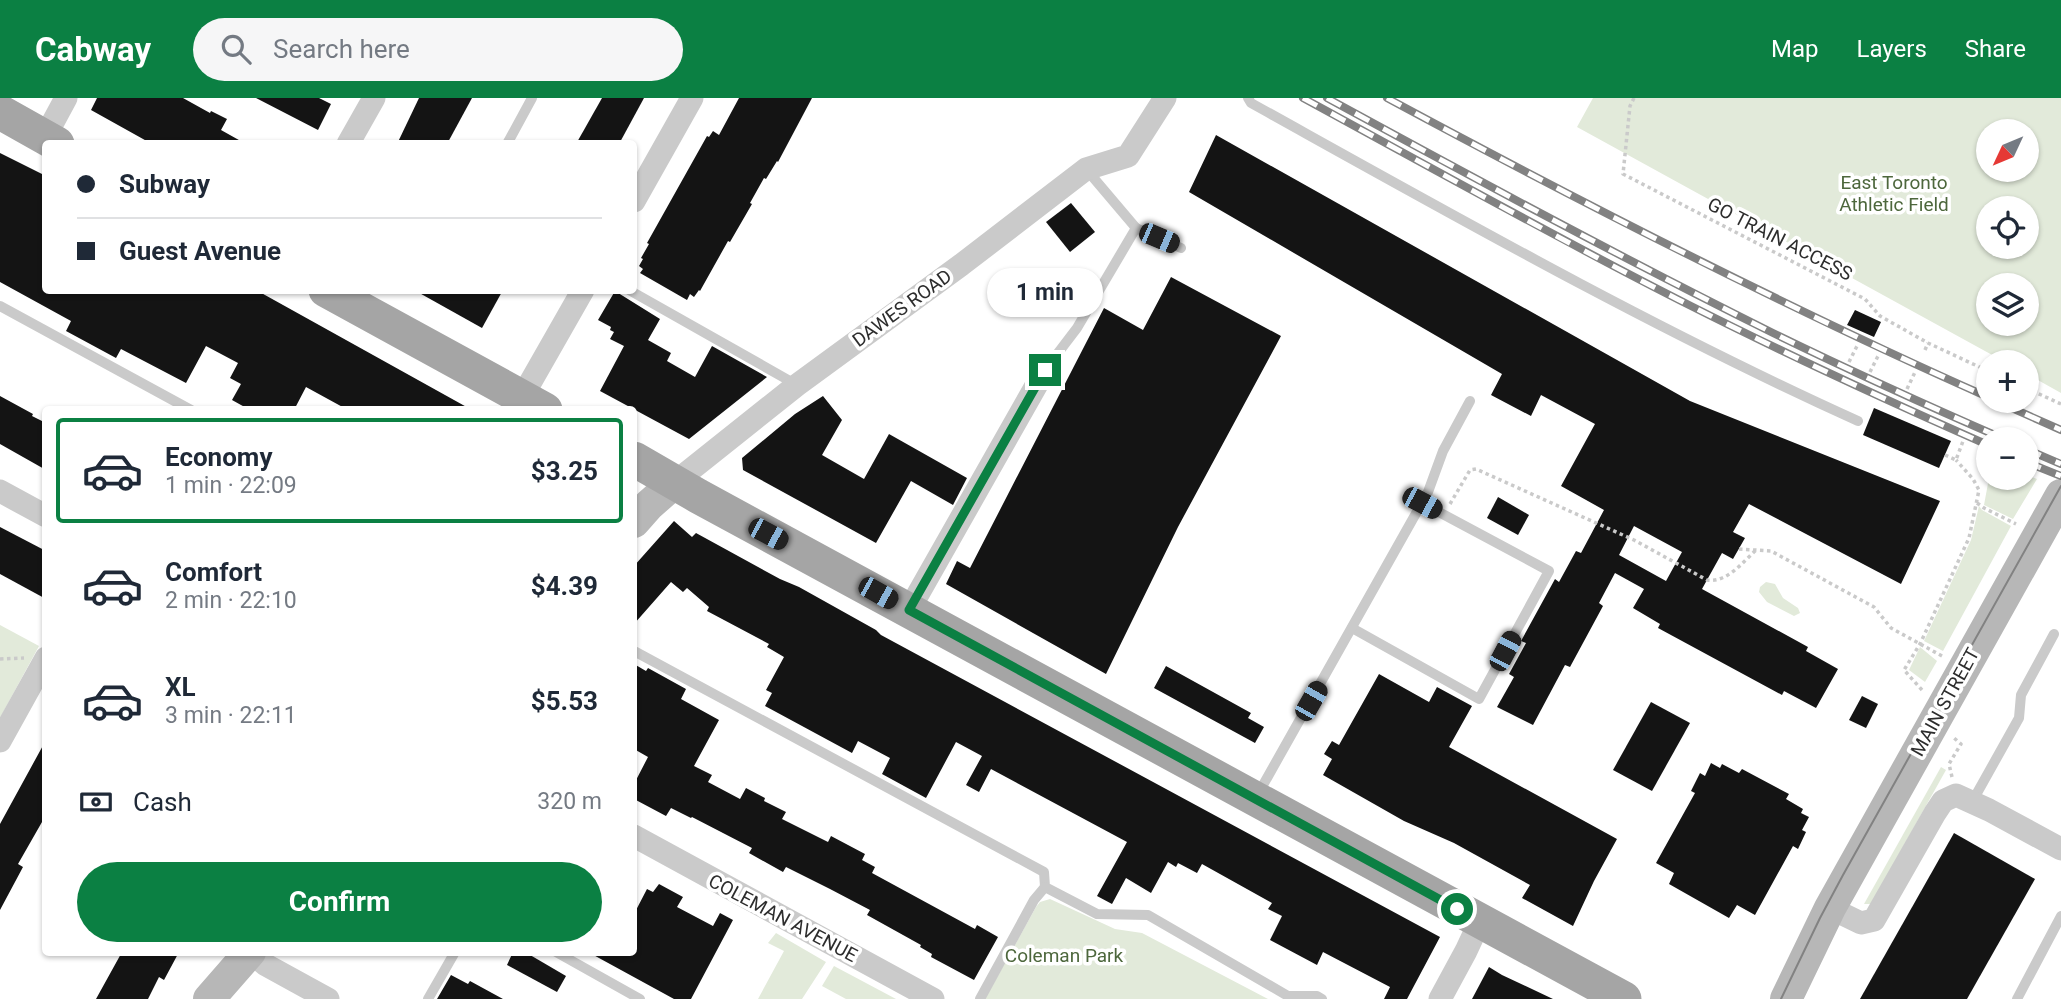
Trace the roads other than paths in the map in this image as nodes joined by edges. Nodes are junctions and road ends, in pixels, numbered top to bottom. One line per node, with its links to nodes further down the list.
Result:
1 (66, 98): 8 (street)
2 (374, 98): 9 (street)
3 (532, 98): 10 (lane)
4 (692, 98): 12 (street)
5 (1165, 98): 11 (street, DAWES ROAD)
6 (1248, 98): 24 (lane)
7 (0, 112): 8 (main road)
8 (51, 140)
9 (350, 140)
10 (509, 140)
11 (1086, 169): 13 (lane); 20 (street, DAWES ROAD)
12 (637, 196)
13 (1136, 229): 14 (lane); 19 (lane)
14 (1181, 248)
15 (333, 294): 22 (main road)
16 (581, 294): 22 (street)
17 (636, 294): 20 (lane)
18 (0, 306): 23 (lane)
19 (1045, 370): 32 (street)
20 (797, 385): 26 (street, DAWES ROAD)
21 (1470, 401): 29 (lane)
22 (534, 403)
23 (184, 406)
24 (1858, 421)
25 (637, 461): 26 (main road)
26 (674, 482): 31 (street, DAWES ROAD); 32 (main road)
27 (0, 491): 30 (street)
28 (2061, 495): 43 (street, MAIN STREET)
29 (1422, 503): 33 (lane); 33 (lane)
30 (42, 514)
31 (637, 519)
32 (909, 610): 39 (main road)
33 (1352, 628): 39 (lane)
34 (2054, 634): 38 (lane)
35 (637, 653): 42 (lane)
36 (42, 665): 37 (street)
37 (0, 741)
38 (1960, 793): 41 (street); 43 (street)
39 (1255, 799): 45 (main road)
40 (637, 838): 54 (street, COLEMAN AVENUE)
41 (2061, 849)
42 (1045, 887): 55 (lane); 56 (lane)
43 (1830, 908): 59 (street, MAIN STREET)
44 (2061, 916): 60 (lane)
45 (1479, 921): 57 (street); 58 (main road)
46 (247, 956): 50 (street)
47 (255, 956): 51 (street)
48 (453, 956): 52 (lane)
49 (563, 956): 53 (lane)
50 (209, 999)
51 (328, 999)
52 (429, 999)
53 (639, 999)
54 (933, 999)
55 (979, 999)
56 (1322, 999)
57 (1440, 999)
58 (1624, 999)
59 (1786, 999)
60 (2017, 999)

